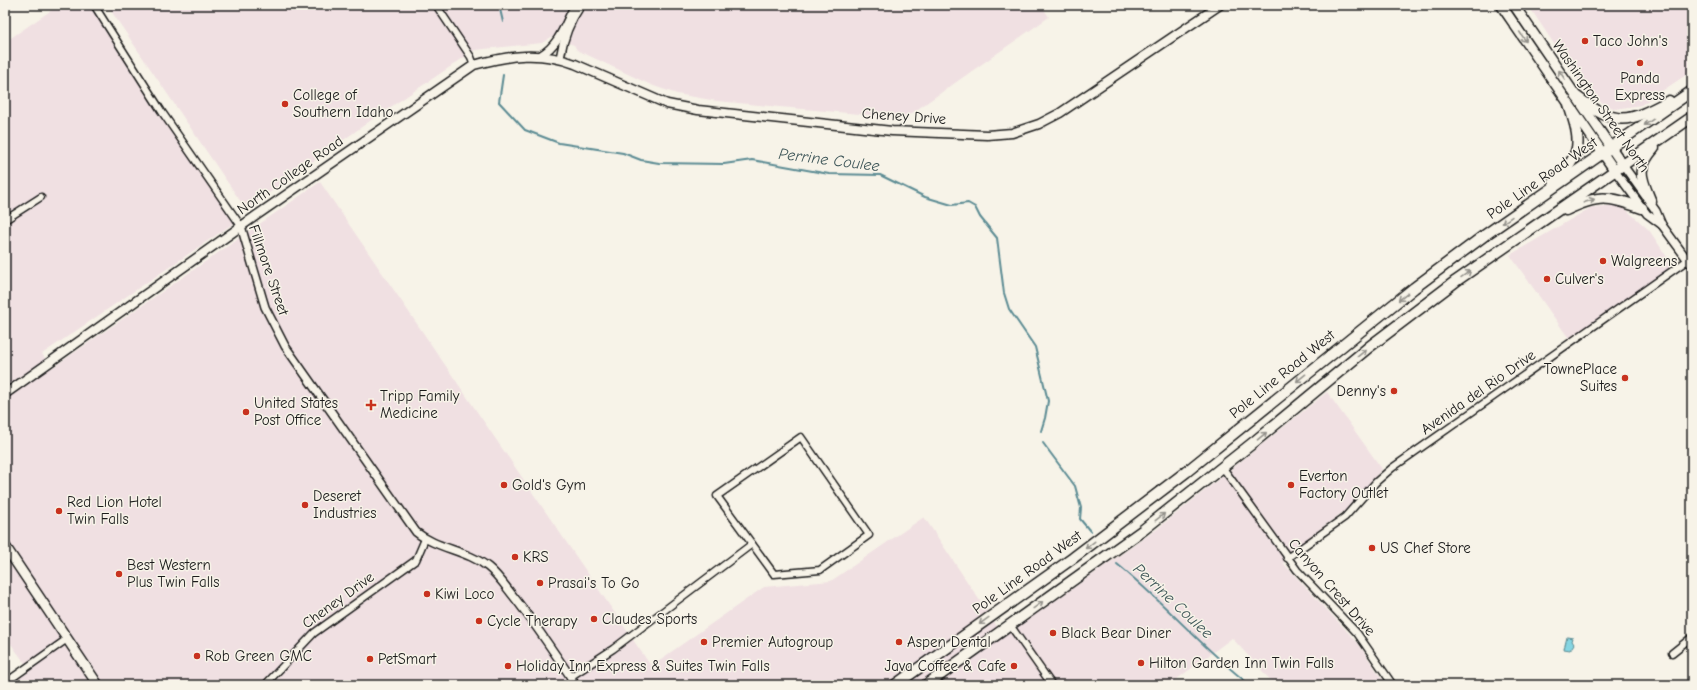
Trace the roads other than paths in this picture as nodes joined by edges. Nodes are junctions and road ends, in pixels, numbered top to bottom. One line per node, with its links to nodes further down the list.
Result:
1 (94, 5): 26 (street, Fillmore Street)
2 (436, 5): 10 (street)
3 (575, 5): 8 (street)
4 (581, 5): 9 (street)
5 (1220, 5): 9 (main road, Cheney Drive)
6 (1501, 5): 13 (main road, Washington Street North, one-way to 13)
7 (1514, 5): 12 (main road, Washington Street North, one-way to 7)
8 (540, 55): 9 (main road, North College Road); 10 (main road, North College Road)
9 (560, 58)
10 (474, 65): 26 (main road, North College Road)
11 (1692, 90): 12 (highway); 16 (highway, Pole Line Road West, one-way to 16)
12 (1578, 97): 16 (main road, Washington Street North)
13 (1570, 105): 17 (main road, Washington Street North); 22 (highway)
14 (1692, 117): 15 (highway)
15 (1661, 139): 18 (highway); 21 (highway)
16 (1612, 148): 17 (highway, Pole Line Road West); 18 (main road, Washington Street North)
17 (1603, 154): 19 (main road, Washington Street North); 22 (highway, Pole Line Road West)
18 (1624, 165): 19 (highway); 21 (street, Washington Street North)
19 (1615, 171): 21 (street, Washington Street North); 24 (highway)
20 (41, 197): 23 (street)
21 (1646, 205): 24 (highway, one-way to 21); 25 (street, Washington Street North); 25 (street, Washington Street North)
22 (1523, 209): 43 (highway, Pole Line Road West, one-way to 43)
23 (5, 220)
24 (1540, 222): 29 (highway, one-way to 24)
25 (1662, 225): 27 (street, Washington Street North)
26 (241, 226): 28 (main road, North College Road); 30 (street, Fillmore Street)
27 (1691, 261): 33 (street, Avenida del Rio Drive)
28 (5, 394)
29 (1223, 468): 33 (street, Canyon Crest Drive); 34 (highway, one-way to 29)
30 (425, 540): 38 (street, Fillmore Street); 41 (street, Cheney Drive)
31 (752, 544): 31 (street); 38 (street)
32 (5, 546): 36 (main road)
33 (1287, 558): 46 (street, Canyon Crest Drive)
34 (1010, 626): 44 (highway); 45 (street)
35 (1692, 637): 37 (street)
36 (67, 639): 39 (street); 40 (main road)
37 (1672, 653)
38 (570, 677): 42 (street, Fillmore Street)
39 (5, 682)
40 (98, 685)
41 (265, 685)
42 (576, 685)
43 (895, 685)
44 (926, 685)
45 (1052, 685)
46 (1393, 685)

